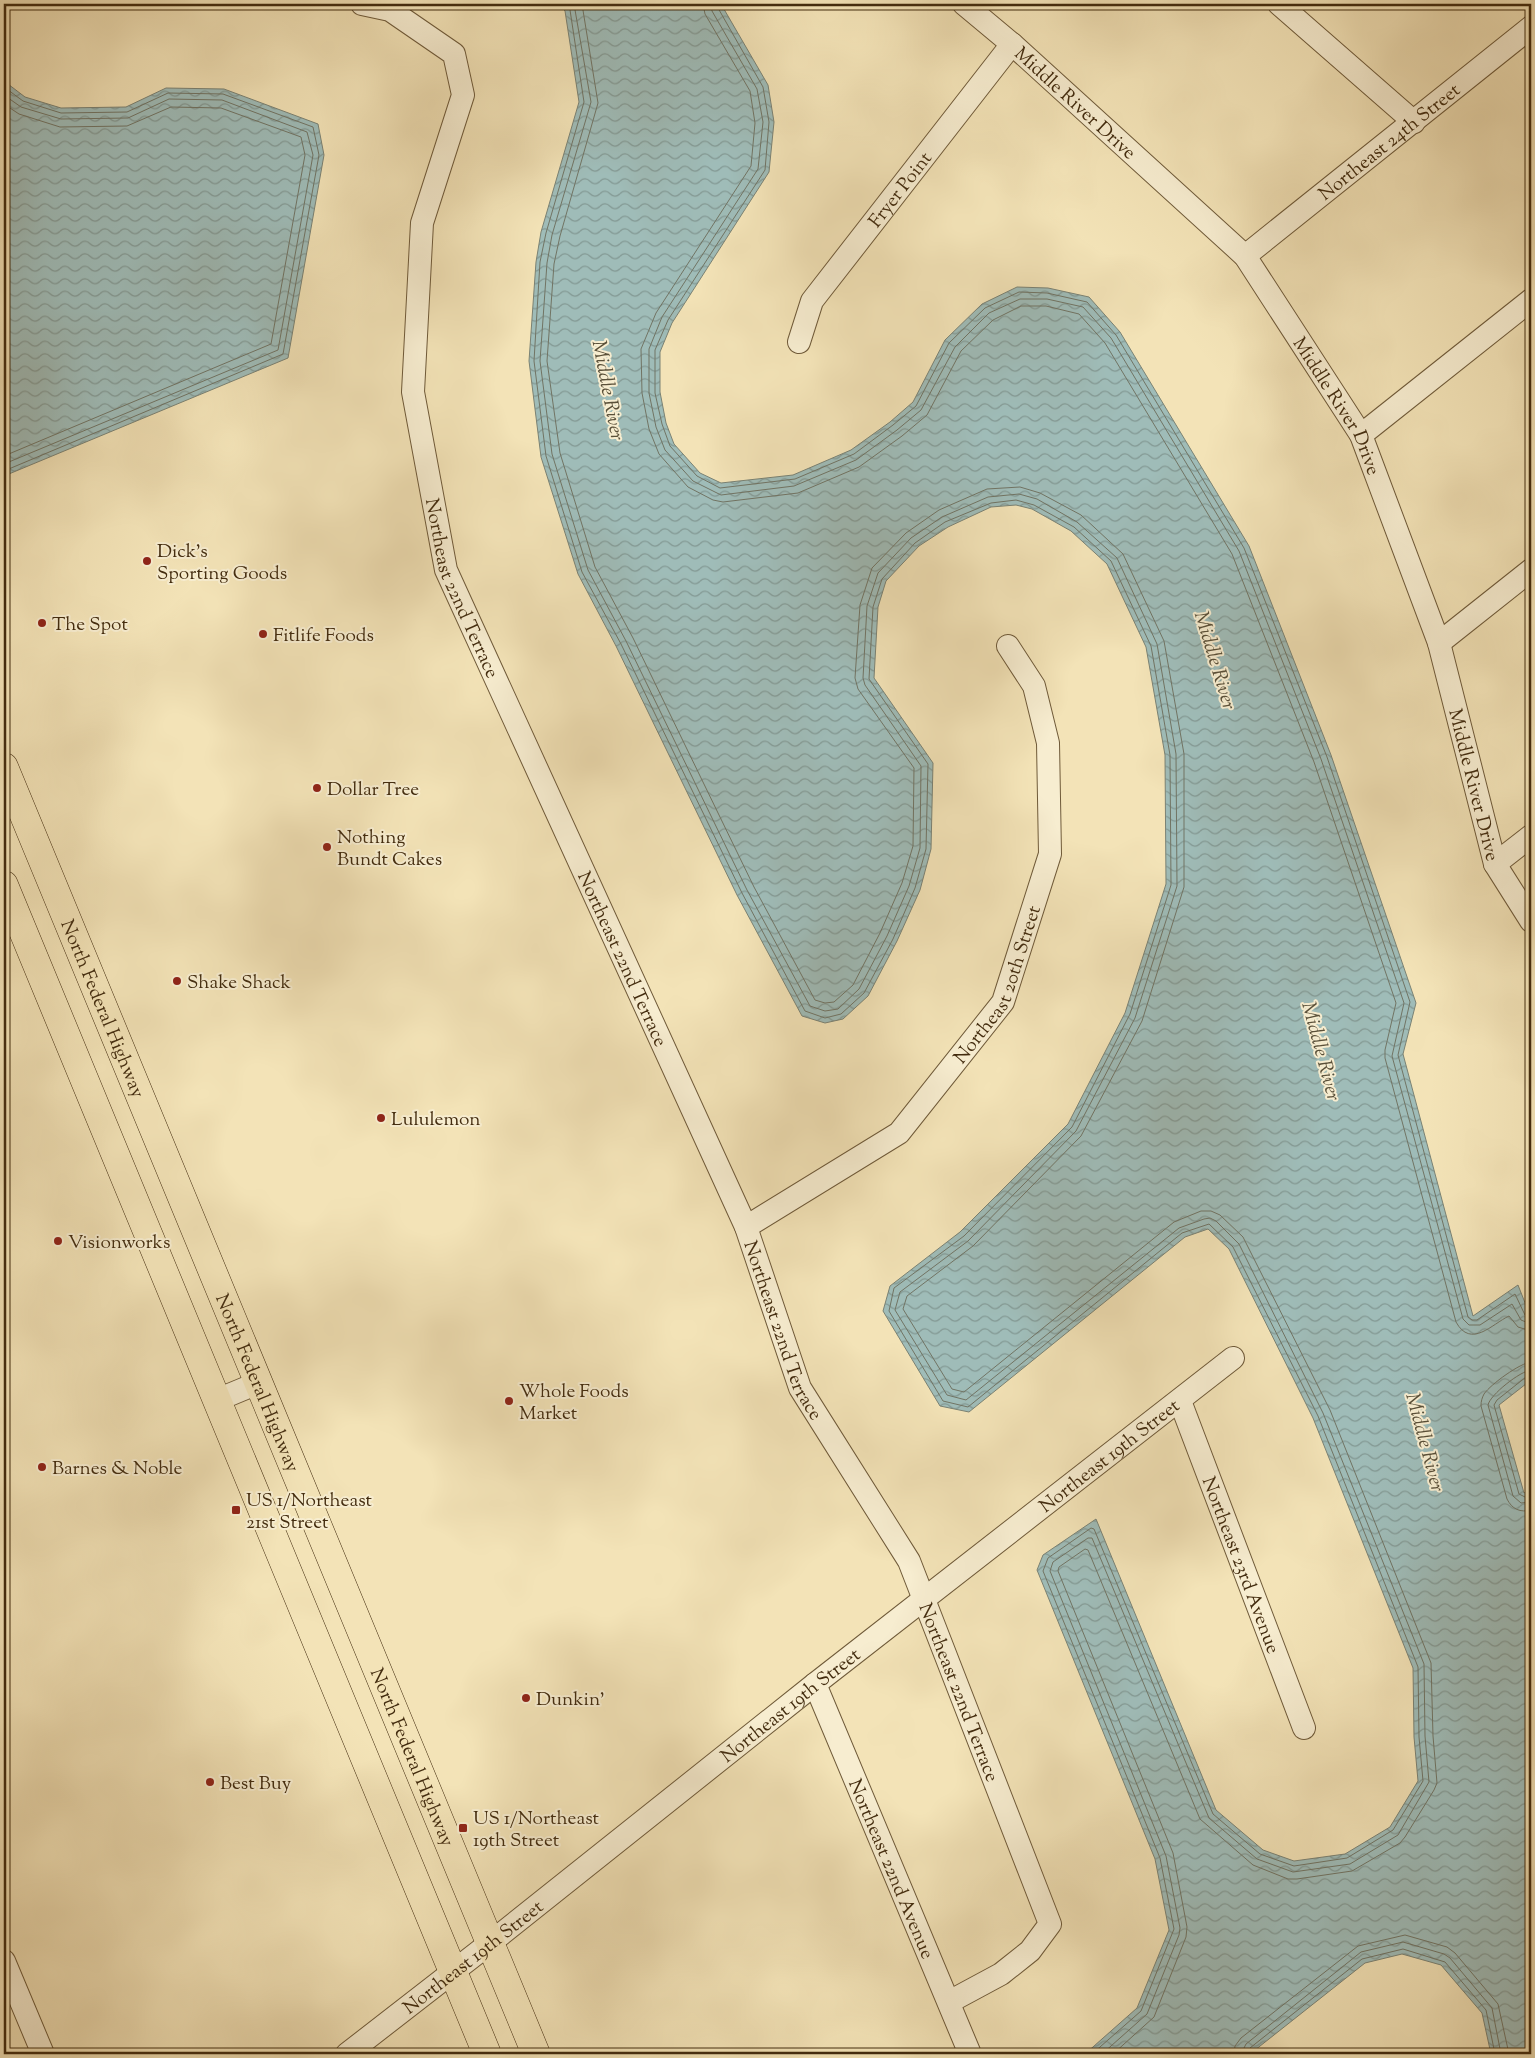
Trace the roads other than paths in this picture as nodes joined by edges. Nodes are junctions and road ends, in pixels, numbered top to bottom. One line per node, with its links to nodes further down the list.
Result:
1 (362, 4): 19 (street, Northeast 22nd Terrace)
2 (964, 4): 5 (street, Middle River Drive)
3 (1280, 4): 6 (street)
4 (1531, 27): 6 (street, Northeast 24th Street)
5 (1012, 44): 7 (street, Middle River Drive); 9 (street, Fryer Point)
6 (1414, 122): 7 (street, Northeast 24th Street)
7 (1245, 256): 10 (street, Middle River Drive)
8 (1531, 300): 10 (street)
9 (799, 342)
10 (1361, 435): 12 (street, Middle River Drive)
11 (1531, 570): 12 (street)
12 (1440, 643): 16 (street, Middle River Drive)
13 (1008, 646): 19 (street, Northeast 20th Street)
14 (4, 767): 21 (main road, North Federal Highway)
15 (1531, 836): 16 (street)
16 (1495, 864): 18 (street, Middle River Drive)
17 (4, 885): 22 (main road)
18 (1531, 921)
19 (746, 1227): 24 (street, Northeast 22nd Terrace)
20 (1233, 1358): 23 (street, Northeast 19th Street)
21 (258, 1383): 22 (street); 27 (main road, North Federal Highway)
22 (217, 1400): 29 (main road)
23 (1180, 1401): 24 (street, Northeast 19th Street); 26 (street, Northeast 23rd Avenue)
24 (923, 1599): 25 (street, Northeast 19th Street); 30 (street, Northeast 22nd Terrace)
25 (815, 1684): 27 (street, Northeast 19th Street); 30 (street, Northeast 22nd Avenue)
26 (1304, 1728)
27 (490, 1943): 29 (street, Northeast 19th Street); 34 (main road, North Federal Highway)
28 (4, 1961): 31 (street)
29 (453, 1971): 32 (street, Northeast 19th Street); 33 (main road)
30 (949, 2002): 35 (street, Northeast 22nd Avenue)
31 (43, 2054)
32 (347, 2054)
33 (487, 2054)
34 (536, 2054)
35 (970, 2054)

